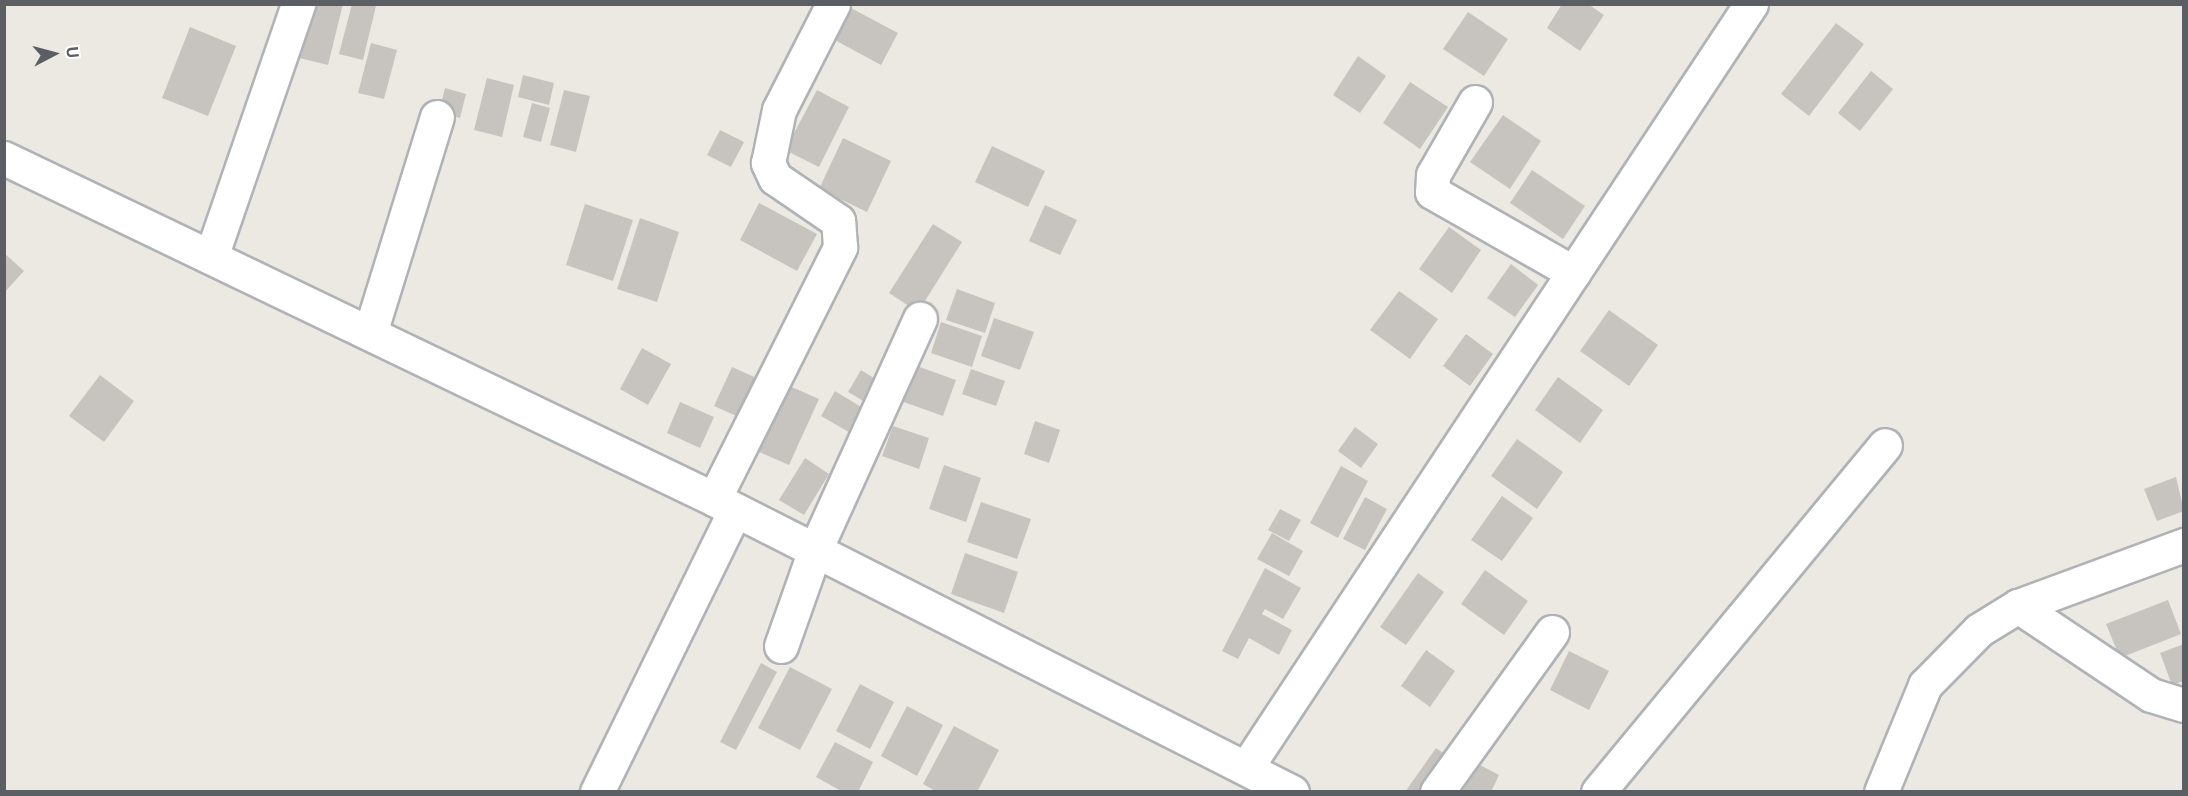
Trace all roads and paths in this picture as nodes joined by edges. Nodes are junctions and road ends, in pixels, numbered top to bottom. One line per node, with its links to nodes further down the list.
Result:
1 (298, 4): 7 (street)
2 (833, 4): 12 (street)
3 (1751, 4): 8 (street)
4 (1475, 102): 8 (street)
5 (437, 117): 10 (street)
6 (4, 158): 7 (street)
7 (211, 257): 10 (street)
8 (1574, 273): 19 (street)
9 (920, 319): 14 (street)
10 (370, 333): 12 (street)
11 (1885, 446): 23 (street)
12 (724, 505): 14 (street); 20 (street)
13 (2184, 545): 15 (street)
14 (815, 549): 17 (street); 19 (street)
15 (2018, 606): 18 (street); 24 (street)
16 (1552, 632): 22 (street)
17 (781, 646)
18 (2184, 705)
19 (1246, 768): 21 (street)
20 (597, 792)
21 (1292, 792)
22 (1437, 792)
23 (1598, 792)
24 (1881, 792)

